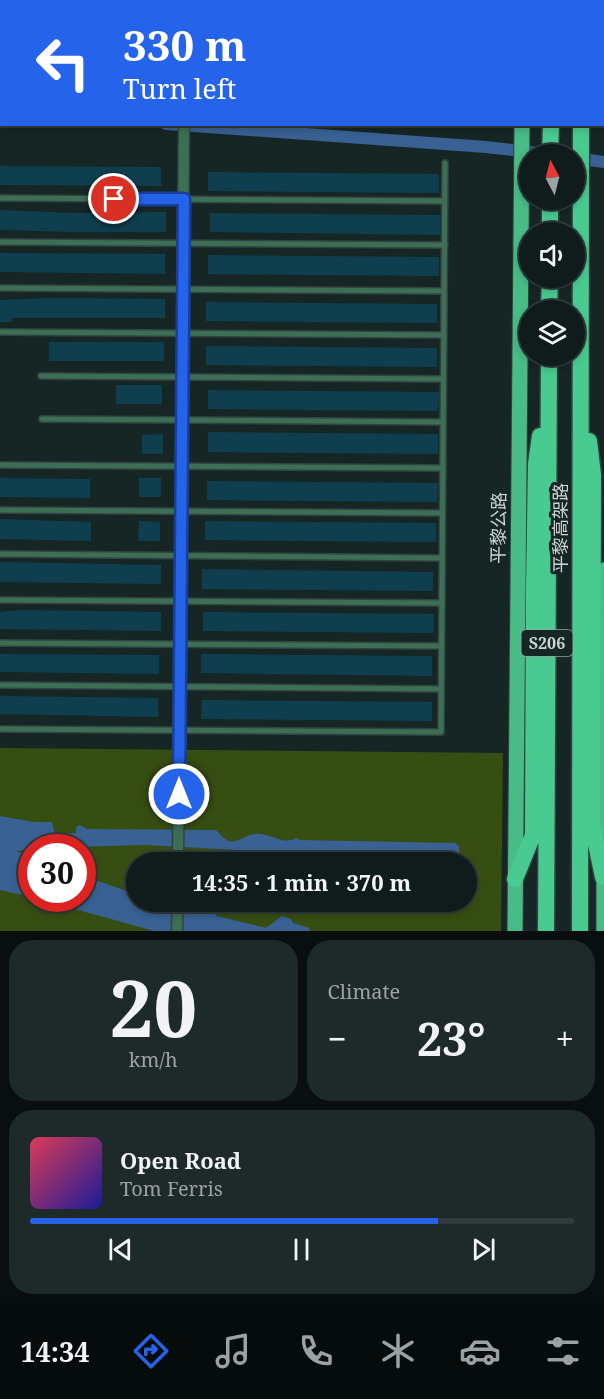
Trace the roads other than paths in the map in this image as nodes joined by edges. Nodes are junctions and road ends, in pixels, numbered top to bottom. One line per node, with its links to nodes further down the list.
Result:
1 (184, 126): 8 (street)
2 (551, 126): 5 (highway)
3 (581, 126): 21 (highway, 平黎高架路 / S206)
4 (522, 132): 51 (main road, 平黎公路)
5 (550, 144)
6 (445, 163): 9 (lane)
7 (0, 198): 8 (lane)
8 (184, 199): 9 (lane); 11 (street)
9 (445, 201): 12 (lane)
10 (0, 242): 11 (lane)
11 (183, 243): 12 (lane); 14 (street)
12 (445, 245): 15 (lane)
13 (0, 288): 14 (lane)
14 (183, 289): 15 (lane); 17 (street)
15 (444, 291): 18 (lane)
16 (0, 332): 17 (lane)
17 (183, 333): 18 (lane); 23 (street)
18 (444, 335): 24 (lane)
19 (549, 366): 51 (highway)
20 (549, 366): 55 (highway, 平黎高架路 / S206)
21 (581, 368): 50 (highway); 56 (highway, 平黎高架路 / S206)
22 (40, 376): 23 (lane)
23 (182, 377): 24 (lane); 26 (street)
24 (443, 379): 27 (lane)
25 (42, 419): 26 (lane)
26 (182, 420): 27 (lane); 29 (street)
27 (443, 422): 30 (lane)
28 (0, 465): 29 (lane)
29 (182, 466): 30 (lane); 32 (street)
30 (443, 468): 33 (lane)
31 (0, 510): 32 (lane)
32 (181, 511): 33 (lane); 35 (street)
33 (442, 513): 36 (lane)
34 (0, 554): 35 (lane)
35 (181, 556): 36 (lane); 39 (street)
36 (442, 558): 40 (lane)
37 (604, 570): 50 (main road)
38 (0, 600): 39 (lane)
39 (180, 601): 40 (lane); 42 (street)
40 (442, 603): 43 (lane)
41 (0, 643): 42 (lane)
42 (180, 645): 43 (lane); 45 (street)
43 (441, 646): 46 (lane)
44 (0, 686): 45 (lane)
45 (180, 687): 46 (lane); 48 (street)
46 (441, 688): 48 (lane)
47 (0, 729): 48 (lane)
48 (179, 730): 49 (street)
49 (178, 852)
50 (603, 877): 57 (main road)
51 (515, 879): 54 (main road, 平黎公路)
52 (178, 912): 53 (street)
53 (177, 931)
54 (515, 931)
55 (546, 931)
56 (580, 931)
57 (604, 931)

